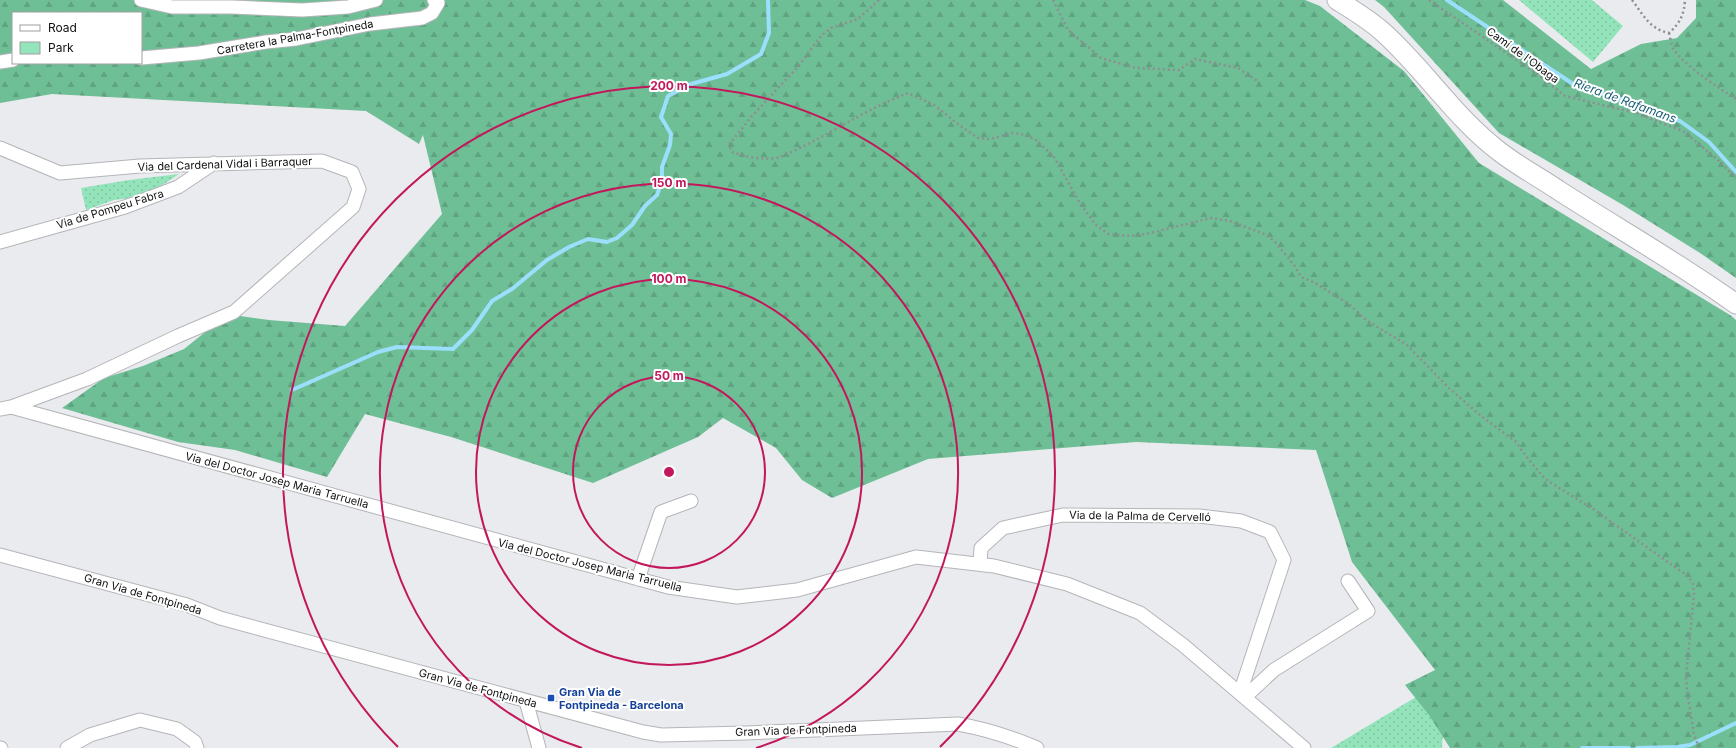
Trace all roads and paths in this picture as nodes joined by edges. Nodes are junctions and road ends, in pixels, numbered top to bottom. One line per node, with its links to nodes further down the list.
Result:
1 (141, 0): 2 (street, Carretera la Palma-Fontpineda)
2 (376, 0)
3 (434, 0): 11 (street, Carretera la Palma-Fontpineda)
4 (879, 0): 29 (path)
5 (1052, 0): 14 (path)
6 (1337, 0): 20 (main road)
7 (1429, 0): 18 (path, Camí de l'Obaga)
8 (1632, 0): 10 (path)
9 (1684, 0): 10 (path)
10 (1669, 33): 15 (path)
11 (142, 58)
12 (12, 60): 13 (street)
13 (0, 62)
14 (1259, 82)
15 (1736, 99)
16 (0, 148): 17 (street, Via del Cardenal Vidal i Barraquer)
17 (215, 162): 19 (street, Via de Pompeu Fabra); 21 (street, Via del Cardenal Vidal i Barraquer)
18 (1736, 178)
19 (0, 242)
20 (1736, 304)
21 (6, 408): 25 (street, Via del Doctor Josep Maria Tarruella)
22 (691, 500): 25 (street)
23 (0, 555): 28 (street, Gran Via de Fontpineda)
24 (980, 564): 25 (street, Via del Doctor Josep Maria Tarruella); 27 (street, Via del Doctor Josep Maria Tarruella); 27 (street, Via de la Palma de Cervelló)
25 (638, 579)
26 (1348, 580): 27 (street)
27 (1242, 695): 34 (street, Via del Doctor Josep Maria Tarruella)
28 (526, 701): 32 (street); 33 (street, Gran Via de Fontpineda)
29 (1699, 747)
30 (67, 748): 31 (street)
31 (197, 748)
32 (539, 748)
33 (1037, 748)
34 (1304, 748)

